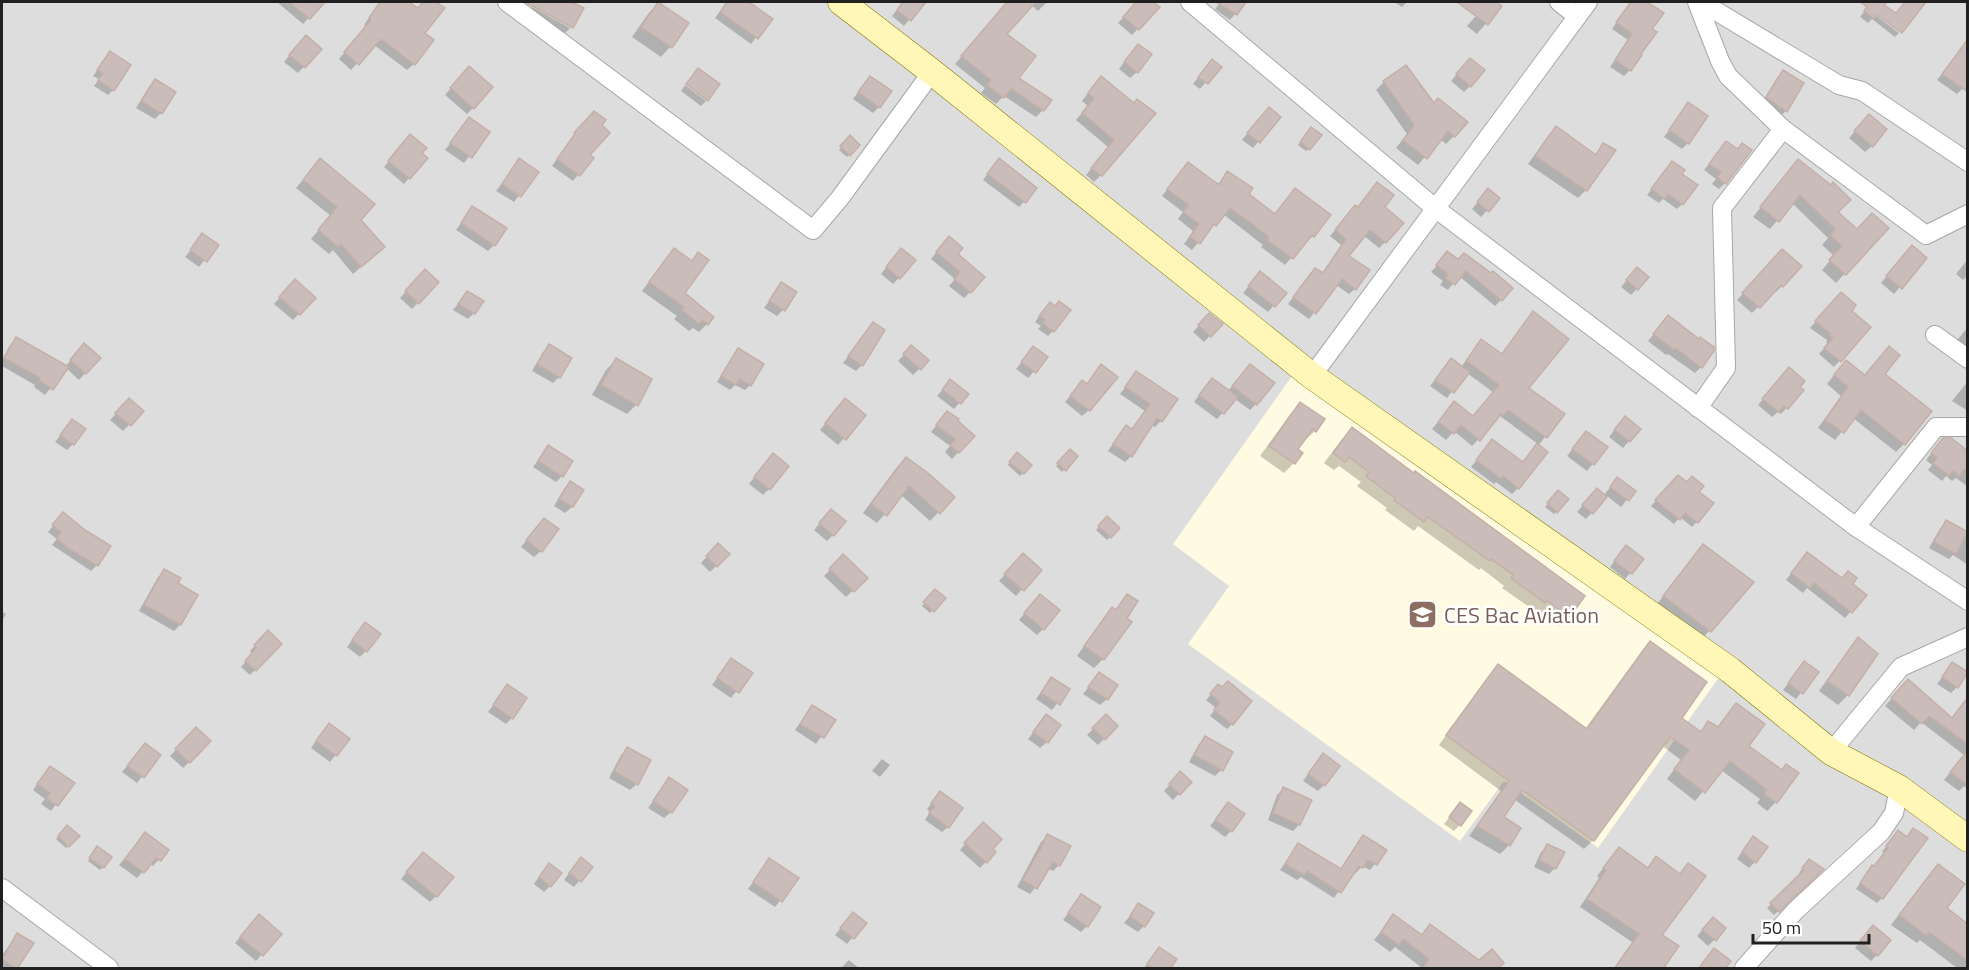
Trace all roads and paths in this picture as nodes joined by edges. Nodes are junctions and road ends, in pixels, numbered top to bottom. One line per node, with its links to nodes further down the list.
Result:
1 (507, 2): 8 (street)
2 (841, 2): 8 (street)
3 (1190, 2): 11 (street)
4 (1559, 2): 7 (street)
5 (1588, 2): 7 (street)
6 (1699, 2): 9 (street); 10 (street)
7 (1577, 16): 11 (street)
8 (932, 72): 15 (street)
9 (1783, 129): 12 (street); 16 (street)
10 (1968, 162)
11 (1435, 208): 15 (street); 16 (street)
12 (1968, 214)
13 (1935, 334): 14 (street)
14 (1968, 359)
15 (1312, 376): 21 (street)
16 (1698, 408): 18 (street)
17 (1968, 427): 18 (street)
18 (1856, 527): 19 (street)
19 (1968, 601)
20 (1968, 637): 21 (street)
21 (1831, 752): 22 (street)
22 (1899, 788): 23 (street); 26 (street)
23 (1968, 839)
24 (2, 888): 25 (street)
25 (108, 969)
26 (1744, 969)

